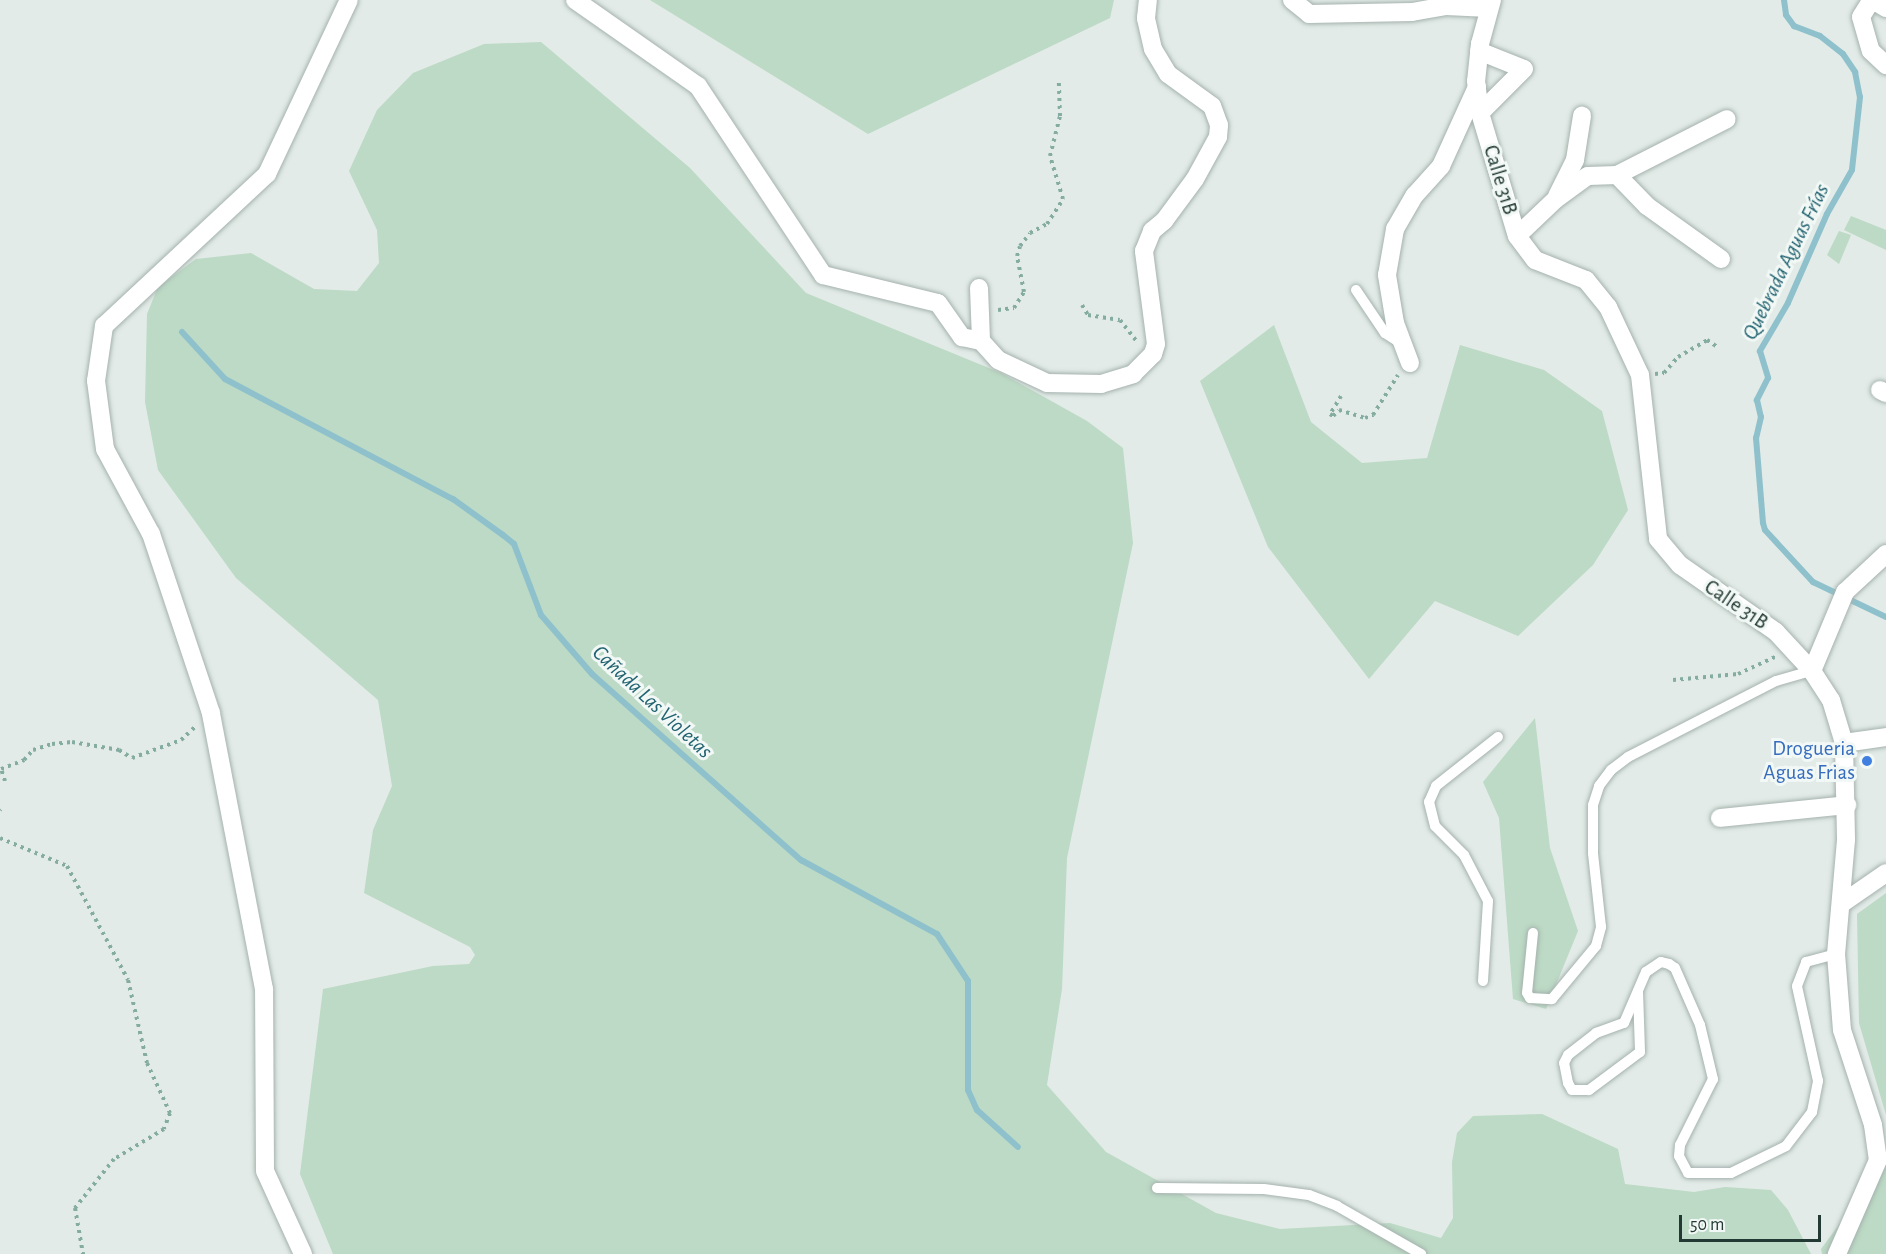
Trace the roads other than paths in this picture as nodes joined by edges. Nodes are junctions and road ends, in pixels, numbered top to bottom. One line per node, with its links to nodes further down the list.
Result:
1 (349, 0): 36 (street)
2 (574, 0): 19 (street)
3 (1148, 0): 19 (street)
4 (1292, 0): 5 (street)
5 (1490, 4): 7 (street, Calle 31B)
6 (1886, 8): 8 (street)
7 (1479, 51): 9 (street, Calle 31B); 10 (street)
8 (1886, 65)
9 (1477, 87): 10 (street, Calle 31B); 20 (street)
10 (1480, 112): 15 (street, Calle 31B)
11 (1582, 116): 14 (street)
12 (1727, 119): 13 (street)
13 (1617, 175): 14 (street); 16 (street)
14 (1556, 199): 15 (street)
15 (1517, 237): 23 (street, Calle 31B)
16 (1721, 259)
17 (979, 288): 19 (street)
18 (1356, 290): 20 (lane)
19 (981, 341)
20 (1403, 344): 21 (street)
21 (1410, 363)
22 (1884, 556): 23 (street)
23 (1812, 671): 26 (street, Calle 31B); 31 (lane)
24 (1498, 737): 33 (lane)
25 (1886, 737): 26 (street)
26 (1844, 743): 27 (street, Calle 31B)
27 (1847, 805): 28 (street); 30 (street, Calle 31B)
28 (1720, 818)
29 (1886, 873): 30 (street)
30 (1844, 902): 32 (street, Calle 31B)
31 (1533, 933)
32 (1836, 954): 34 (lane); 38 (street, Calle 31B)
33 (1484, 981)
34 (1638, 991): 34 (lane)
35 (1158, 1188): 37 (lane)
36 (303, 1254)
37 (1421, 1254)
38 (1837, 1254)

